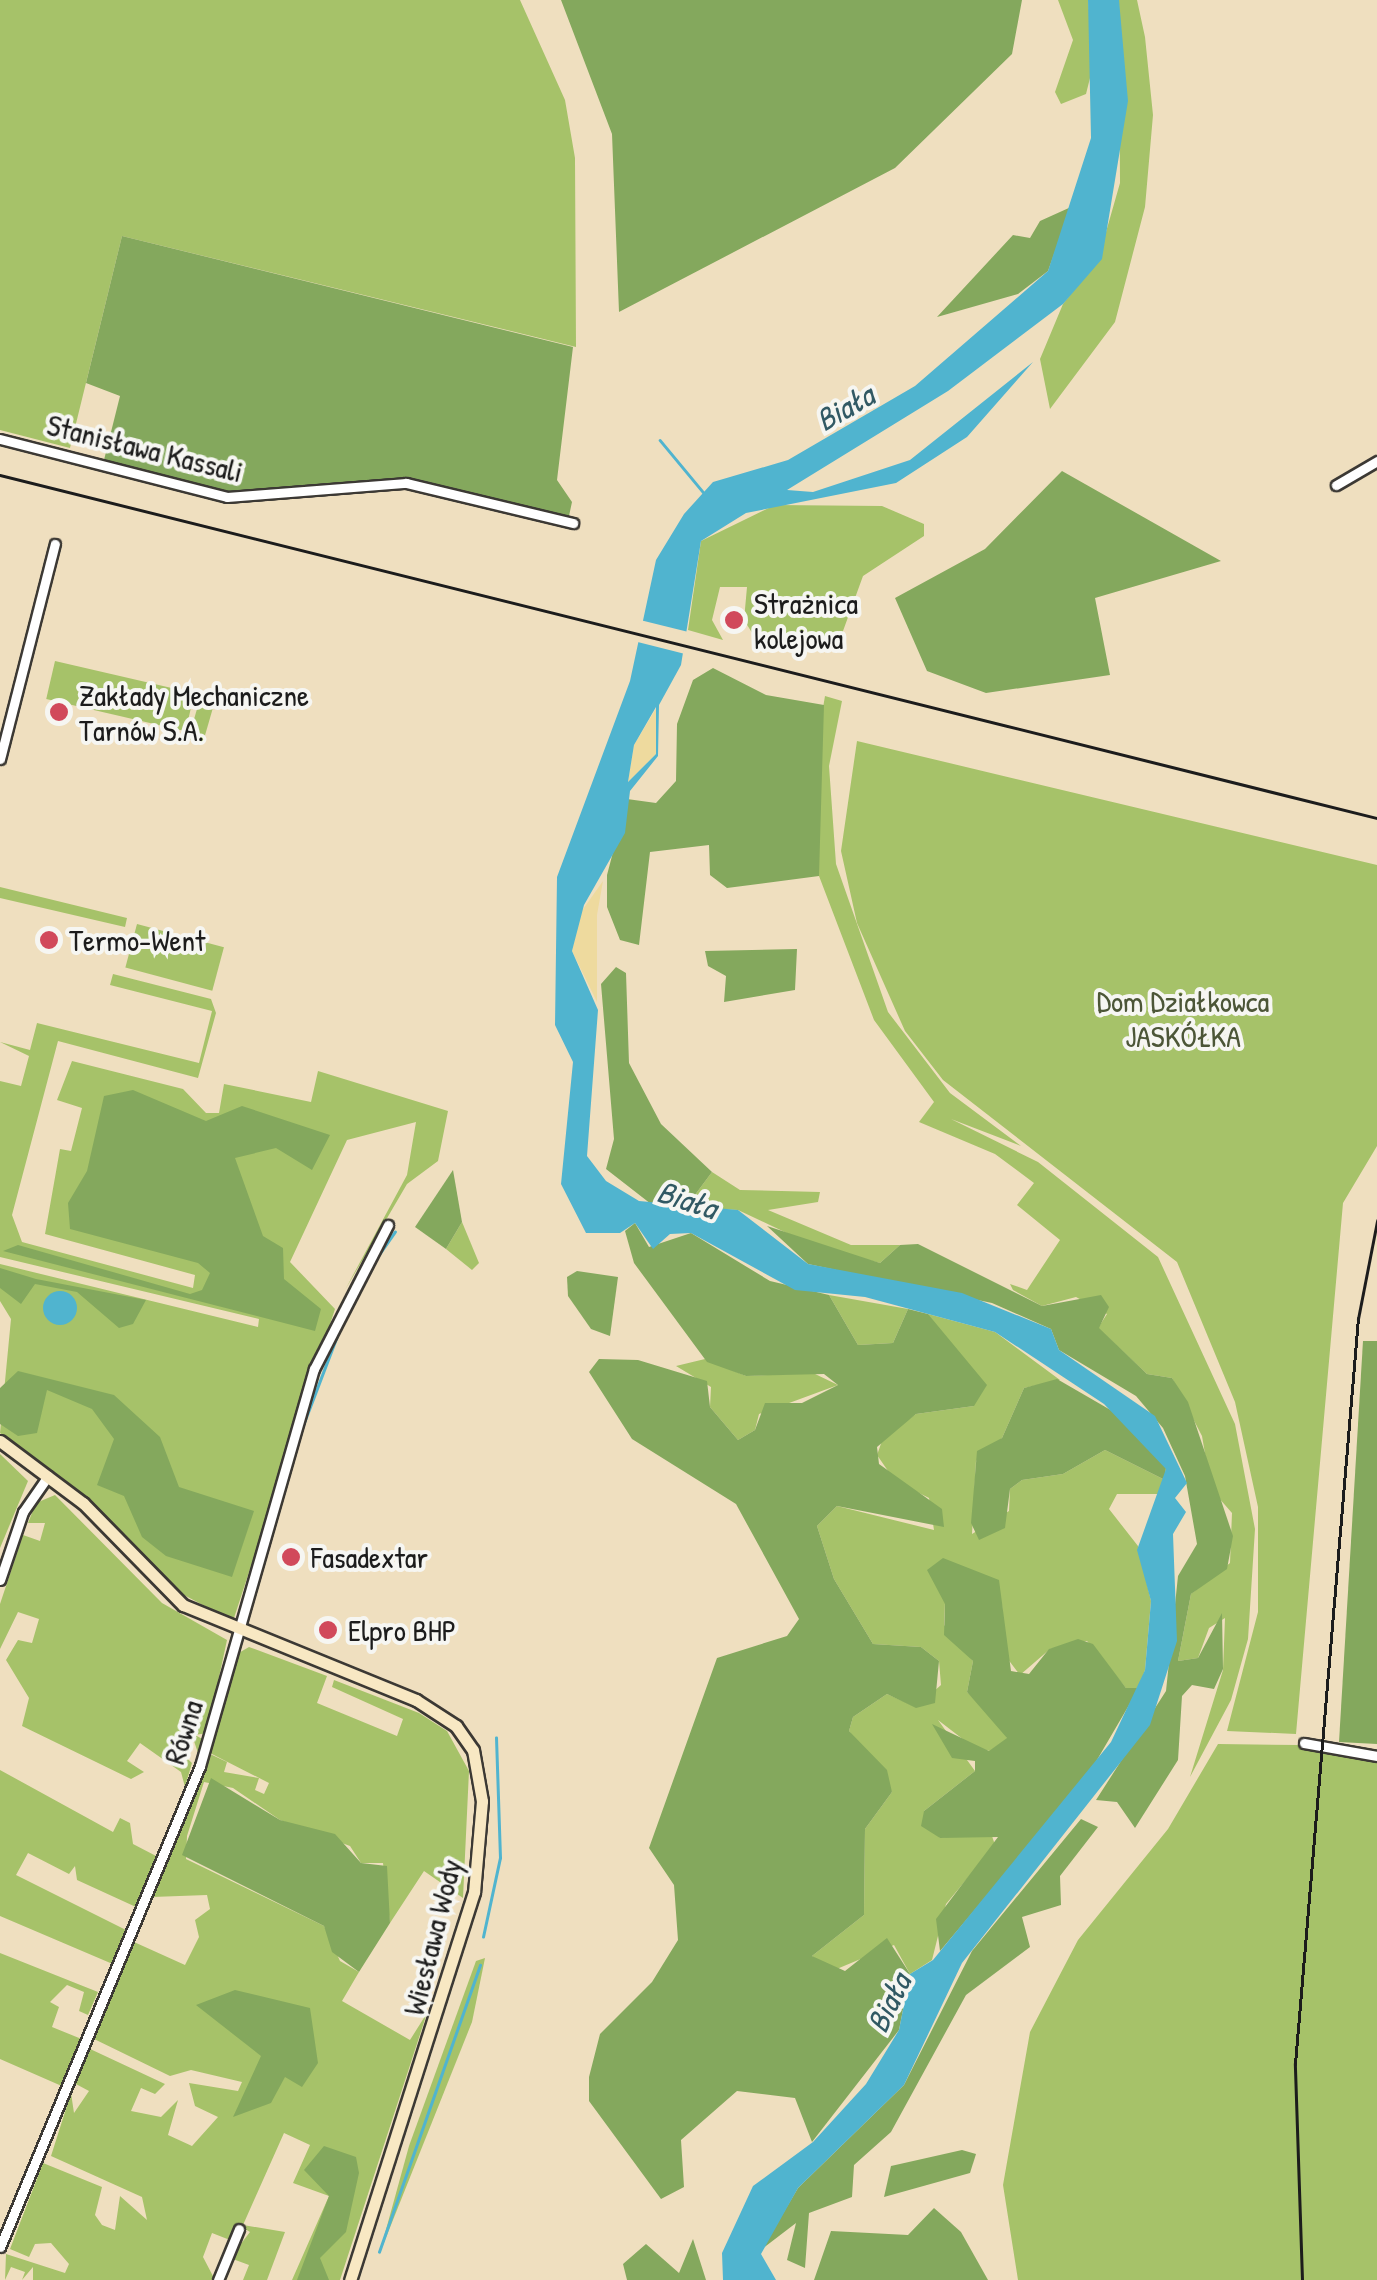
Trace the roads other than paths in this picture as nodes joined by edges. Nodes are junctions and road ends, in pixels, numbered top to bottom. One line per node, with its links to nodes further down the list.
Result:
1 (0, 439): 4 (street, Stanisława Kassali)
2 (1377, 462): 3 (street)
3 (1336, 486)
4 (573, 523)
5 (54, 544): 6 (street)
6 (2, 739): 7 (street)
7 (0, 760)
8 (388, 1224): 12 (street, Równa)
9 (0, 1441): 10 (street, Wiesława Wody)
10 (48, 1476): 11 (street); 12 (street, Wiesława Wody)
11 (0, 1580)
12 (238, 1632): 16 (street, Równa); 18 (street, Wiesława Wody)
13 (1304, 1742): 14 (street)
14 (1377, 1756)
15 (239, 2229): 17 (street)
16 (0, 2247)
17 (218, 2280)
18 (350, 2280)

